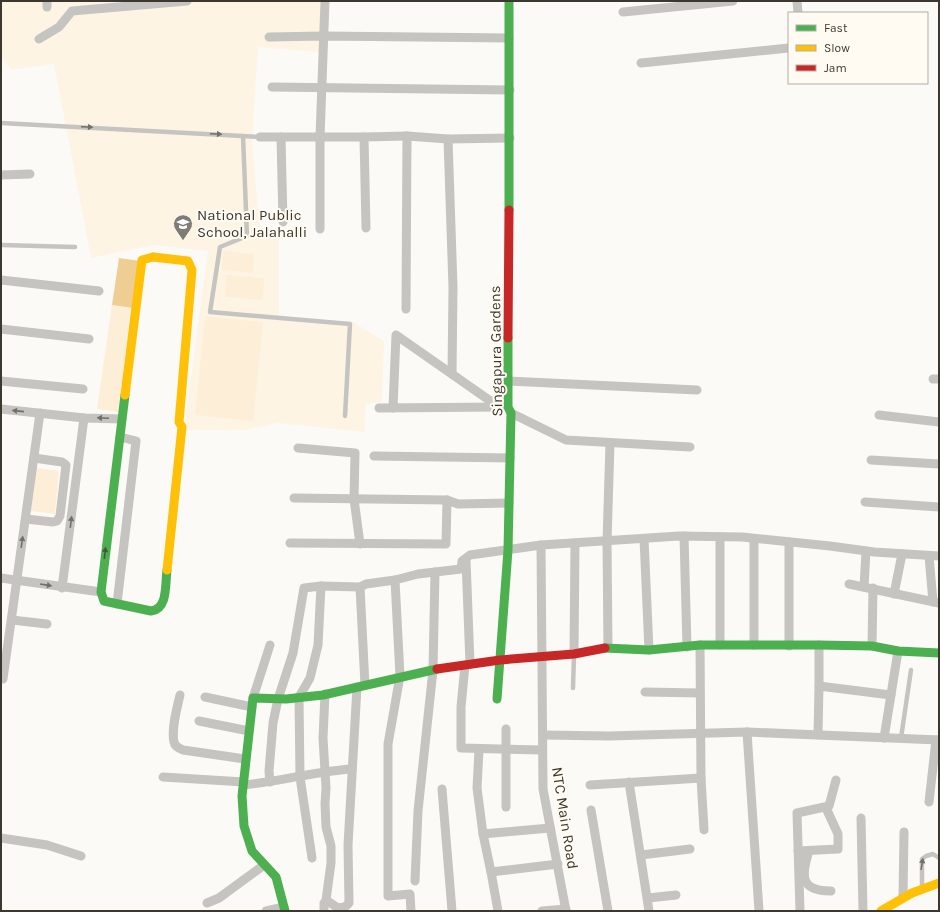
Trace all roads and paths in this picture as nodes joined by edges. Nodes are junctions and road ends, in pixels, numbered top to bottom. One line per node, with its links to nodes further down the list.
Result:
1 (187, 1): 11 (street)
2 (325, 1): 8 (street)
3 (509, 1): 10 (street, Singapura Gardens)
4 (733, 1): 6 (street)
5 (797, 1): 7 (street)
6 (623, 12)
7 (798, 12)
8 (324, 36): 9 (street); 10 (street); 15 (street)
9 (269, 37)
10 (509, 38): 16 (street, Singapura Gardens)
11 (39, 39)
12 (788, 48): 13 (street)
13 (641, 63)
14 (272, 87): 15 (street)
15 (322, 88): 16 (street); 22 (street)
16 (510, 90): 24 (street, Singapura Gardens)
17 (1, 123): 18 (lane, one-way to 18)
18 (243, 136): 21 (lane); 49 (lane)
19 (281, 136): 21 (street); 22 (street); 28 (street)
20 (407, 136): 23 (street); 25 (street); 35 (street)
21 (260, 137)
22 (320, 137): 23 (street); 30 (street)
23 (364, 137): 29 (street)
24 (510, 138): 25 (street); 40 (street, Singapura Gardens)
25 (448, 139): 38 (street)
26 (30, 174): 27 (street)
27 (1, 175)
28 (283, 222)
29 (366, 228)
30 (320, 229)
31 (1, 245): 32 (lane)
32 (75, 247)
33 (1, 280): 34 (street)
34 (99, 290)
35 (406, 309)
36 (1, 329): 37 (street)
37 (89, 339)
38 (452, 374): 44 (street); 46 (street)
39 (1, 381): 41 (street)
40 (508, 381): 42 (street); 46 (street, Singapura Gardens)
41 (83, 389)
42 (697, 390)
43 (378, 408): 44 (street)
44 (393, 408): 46 (street)
45 (1, 409): 47 (street, one-way to 45)
46 (506, 409): 54 (street); 59 (street, Singapura Gardens)
47 (40, 413): 50 (street); 58 (street)
48 (879, 415): 52 (street)
49 (345, 416)
50 (84, 418): 51 (street, one-way to 50); 92 (street, one-way to 50)
51 (122, 419): 53 (street); 97 (street)
52 (939, 422)
53 (120, 437): 94 (street, one-way to 53); 97 (street)
54 (610, 443): 55 (street); 73 (street)
55 (690, 447)
56 (298, 448): 63 (street)
57 (374, 456): 59 (street)
58 (34, 458): 68 (street); 68 (street)
59 (510, 458): 66 (street, Singapura Gardens)
60 (871, 460): 61 (street)
61 (939, 464)
62 (294, 498): 63 (street)
63 (354, 499): 64 (street); 77 (street)
64 (447, 500): 66 (street); 77 (street)
65 (865, 502): 67 (street)
66 (509, 504): 79 (street, Singapura Gardens)
67 (939, 507)
68 (26, 519): 88 (street, one-way to 68)
69 (684, 536): 70 (street); 71 (street); 107 (street)
70 (720, 537): 72 (street); 102 (street)
71 (644, 539): 73 (street); 109 (street)
72 (754, 539): 74 (street); 104 (street)
73 (607, 542): 76 (street); 108 (street)
74 (789, 542): 80 (street); 105 (street)
75 (290, 543): 77 (street)
76 (575, 543): 78 (street); 112 (street)
77 (360, 544)
78 (541, 545): 79 (street); 113 (street, NTC Main Road)
79 (508, 550): 84 (street); 114 (street, Singapura Gardens)
80 (866, 551): 81 (street); 93 (street)
81 (902, 554): 82 (street); 95 (street)
82 (929, 556): 83 (street); 96 (street)
83 (939, 556)
84 (466, 557): 85 (street); 115 (street)
85 (435, 572): 87 (street); 116 (street)
86 (1, 578): 88 (street)
87 (395, 580): 91 (street); 118 (street)
88 (17, 581): 92 (street, one-way to 92); 98 (street)
89 (849, 584): 93 (street)
90 (321, 586): 91 (street); 128 (street); 130 (street)
91 (360, 587): 120 (street)
92 (62, 588): 94 (street)
93 (868, 588): 95 (street); 106 (street)
94 (101, 592): 97 (street)
95 (894, 594): 96 (street)
96 (936, 602)
97 (117, 604)
98 (12, 620): 99 (street); 119 (street)
99 (47, 624)
100 (270, 645): 132 (street)
101 (700, 645): 102 (street); 107 (street); 124 (street)
102 (720, 645): 104 (street)
103 (819, 645): 105 (street); 106 (street); 121 (street)
104 (754, 646): 105 (street)
105 (788, 646)
106 (872, 646): 110 (street)
107 (688, 647): 109 (street)
108 (608, 648): 109 (street); 112 (street)
109 (649, 650)
110 (898, 651): 111 (street); 127 (street)
111 (939, 653)
112 (574, 654): 113 (street); 122 (lane)
113 (541, 656): 114 (street); 138 (street, NTC Main Road)
114 (500, 660): 115 (street); 131 (street, Singapura Gardens)
115 (468, 664): 116 (street); 144 (street)
116 (433, 670): 118 (street); 178 (street)
117 (910, 670): 141 (lane)
118 (400, 676): 120 (street); 189 (street)
119 (3, 679)
120 (361, 686): 125 (street); 147 (street)
121 (819, 686): 127 (street); 139 (street)
122 (573, 688)
123 (645, 692): 124 (street)
124 (700, 693): 137 (street)
125 (325, 694): 128 (street); 148 (street)
126 (180, 695): 146 (street)
127 (891, 695): 140 (street)
128 (299, 697): 130 (street); 150 (street)
129 (204, 698): 132 (street)
130 (278, 699): 132 (street); 153 (street)
131 (497, 699)
132 (252, 703): 135 (street)
133 (199, 721): 135 (street)
134 (506, 729): 143 (street)
135 (249, 731): 146 (street)
136 (747, 732): 137 (street); 139 (street); 195 (street)
137 (702, 734): 138 (street); 151 (street)
138 (543, 735): 145 (street, NTC Main Road)
139 (818, 735): 140 (street)
140 (884, 738): 141 (street)
141 (901, 738): 142 (street)
142 (938, 740): 158 (street)
143 (506, 748): 144 (street); 145 (street); 159 (street)
144 (479, 750): 166 (street)
145 (542, 750): 163 (street, NTC Main Road)
146 (245, 759): 155 (street)
147 (352, 769): 148 (street); 148 (street)
148 (325, 770): 150 (street)
149 (163, 777): 155 (street)
150 (300, 777): 153 (street); 173 (street)
151 (701, 778): 154 (street); 164 (street)
152 (836, 780): 160 (street)
153 (270, 782): 155 (street)
154 (629, 782): 156 (street); 171 (street)
155 (244, 784): 176 (street)
156 (590, 785)
157 (442, 789): 190 (street)
158 (929, 802)
159 (506, 807)
160 (826, 808): 169 (street); 170 (street)
161 (591, 810): 193 (street)
162 (861, 818): 197 (street)
163 (550, 828): 166 (street); 175 (street, NTC Main Road)
164 (704, 830)
165 (904, 832): 184 (street)
166 (483, 834): 177 (street)
167 (1, 838): 172 (street)
168 (690, 849): 171 (street)
169 (798, 851): 170 (street); 196 (street)
170 (809, 851): 181 (street)
171 (641, 855): 183 (street)
172 (81, 856)
173 (312, 858)
174 (939, 858): 180 (lane, one-way to 174)
175 (558, 864): 177 (street); 187 (street, NTC Main Road)
176 (264, 865): 185 (street); 186 (street)
177 (491, 872): 191 (street)
178 (415, 881)
179 (939, 883): 180 (street)
180 (922, 889): 184 (street)
181 (831, 891)
182 (676, 895): 183 (street)
183 (648, 898): 194 (street)
184 (904, 898): 198 (street)
185 (207, 903)
186 (284, 909): 188 (street)
187 (566, 910): 192 (street)
188 (266, 911)
189 (411, 911)
190 (452, 911)
191 (498, 911)
192 (542, 911)
193 (608, 911)
194 (649, 911)
195 (759, 911)
196 (800, 911)
197 (862, 911)
198 (881, 911)

